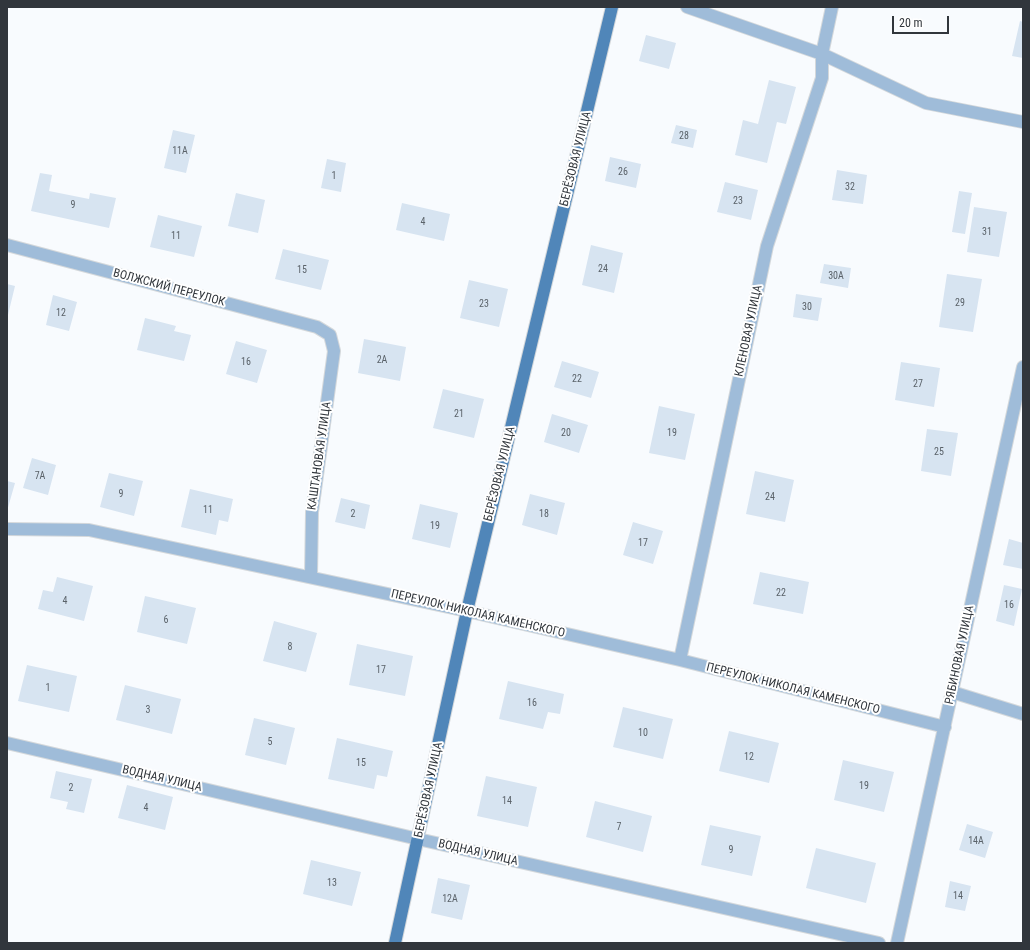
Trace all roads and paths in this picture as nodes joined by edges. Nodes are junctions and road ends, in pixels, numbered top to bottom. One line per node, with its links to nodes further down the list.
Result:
1 (612, 7): 11 (main road, БЕРЁЗОВАЯ УЛИЦА)
2 (687, 7): 4 (street)
3 (832, 7): 4 (street, КЛЕНОВАЯ УЛИЦА)
4 (822, 54): 5 (street); 12 (street, КЛЕНОВАЯ УЛИЦА)
5 (1023, 122)
6 (7, 245): 7 (street, ВОЛЖСКИЙ ПЕРЕУЛОК)
7 (330, 335): 10 (street, КАШТАНОВАЯ УЛИЦА)
8 (1023, 367): 13 (street, РЯБИНОВАЯ УЛИЦА)
9 (7, 528): 10 (street, ПЕРЕУЛОК НИКОЛАЯ КАМЕНСКОГО)
10 (310, 578): 11 (street, ПЕРЕУЛОК НИКОЛАЯ КАМЕНСКОГО)
11 (467, 611): 12 (street, ПЕРЕУЛОК НИКОЛАЯ КАМЕНСКОГО); 17 (main road, БЕРЁЗОВАЯ УЛИЦА)
12 (680, 660): 15 (street, ПЕРЕУЛОК НИКОЛАЯ КАМЕНСКОГО)
13 (952, 692): 14 (street); 15 (street, РЯБИНОВАЯ УЛИЦА)
14 (1023, 714)
15 (945, 727): 20 (street, РЯБИНОВАЯ УЛИЦА)
16 (7, 743): 17 (street, ВОДНАЯ УЛИЦА)
17 (418, 839): 18 (main road, БЕРЁЗОВАЯ УЛИЦА); 19 (street, ВОДНАЯ УЛИЦА)
18 (395, 943)
19 (879, 943)
20 (897, 943)

